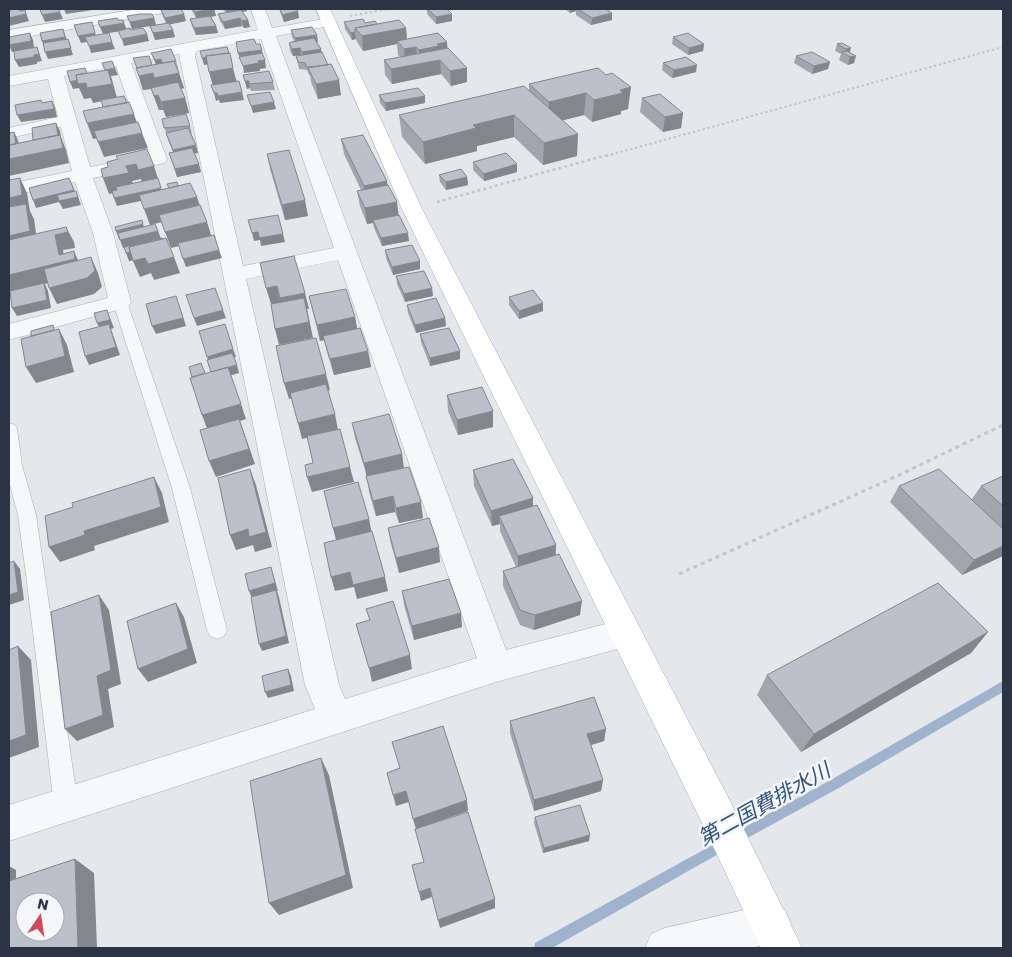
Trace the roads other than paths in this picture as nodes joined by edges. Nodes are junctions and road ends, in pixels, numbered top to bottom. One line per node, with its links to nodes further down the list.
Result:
1 (164, 9): 5 (street)
2 (258, 9): 4 (street)
3 (326, 15): 4 (street); 20 (street)
4 (266, 33): 6 (street); 14 (street)
5 (9, 35)
6 (189, 47): 7 (street); 15 (street)
7 (122, 60): 8 (street); 12 (street)
8 (55, 73): 9 (street); 10 (street)
9 (9, 81)
10 (67, 120): 11 (street); 12 (street)
11 (9, 133)
12 (82, 174): 13 (street); 16 (street)
13 (9, 190)
14 (345, 252): 15 (street); 21 (street)
15 (233, 275): 22 (street)
16 (120, 302): 17 (street); 19 (lane)
17 (9, 332)
18 (9, 429): 23 (lane)
19 (217, 630)
20 (625, 633): 21 (street); 25 (street)
21 (496, 667): 22 (street)
22 (336, 717): 23 (street)
23 (66, 805): 24 (street)
24 (9, 823)
25 (776, 936): 26 (street)
26 (665, 948)

